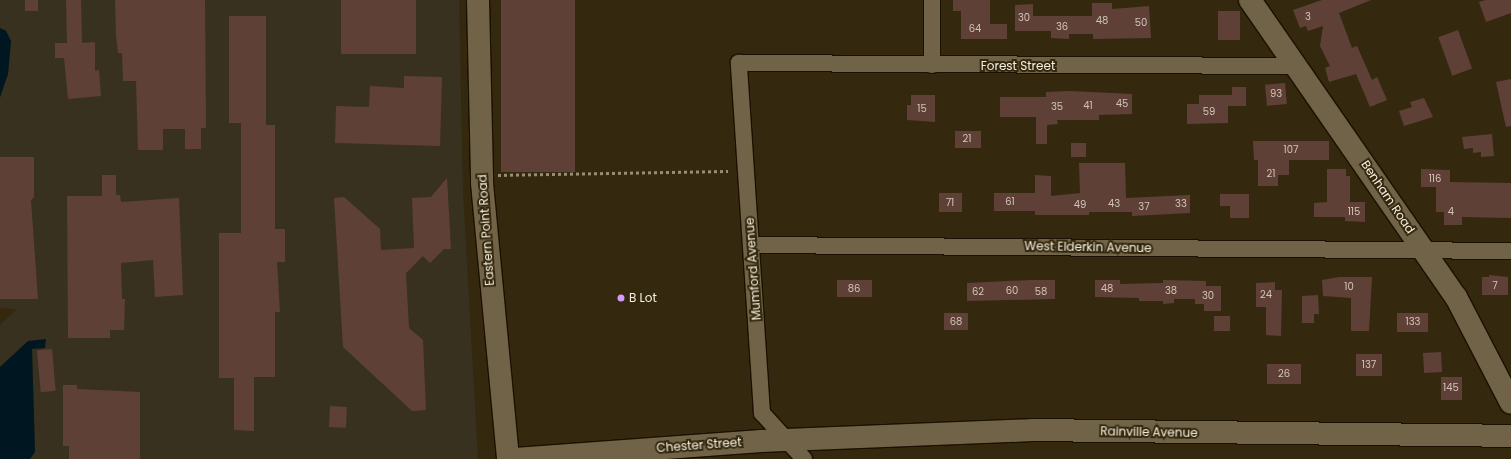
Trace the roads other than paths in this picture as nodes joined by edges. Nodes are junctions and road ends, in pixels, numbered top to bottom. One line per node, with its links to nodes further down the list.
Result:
1 (478, 0): 13 (main road, Eastern Point Road)
2 (932, 0): 5 (street)
3 (1253, 1): 6 (main road, Benham Road)
4 (739, 63): 5 (street, Forest Street); 7 (street, Mumford Avenue)
5 (932, 65): 6 (street, Forest Street)
6 (1297, 66): 8 (main road, Benham Road)
7 (751, 244): 8 (street, West Elderkin Avenue); 12 (street, Mumford Avenue)
8 (1426, 251): 9 (street, West Elderkin Avenue); 10 (main road, Benham Road)
9 (1511, 251)
10 (1511, 403)
11 (1511, 436): 12 (main road, Rainville Avenue)
12 (787, 440): 14 (main road, Chester Street); 15 (street, Mumford Avenue)
13 (508, 459)
14 (515, 459)
15 (804, 459)

